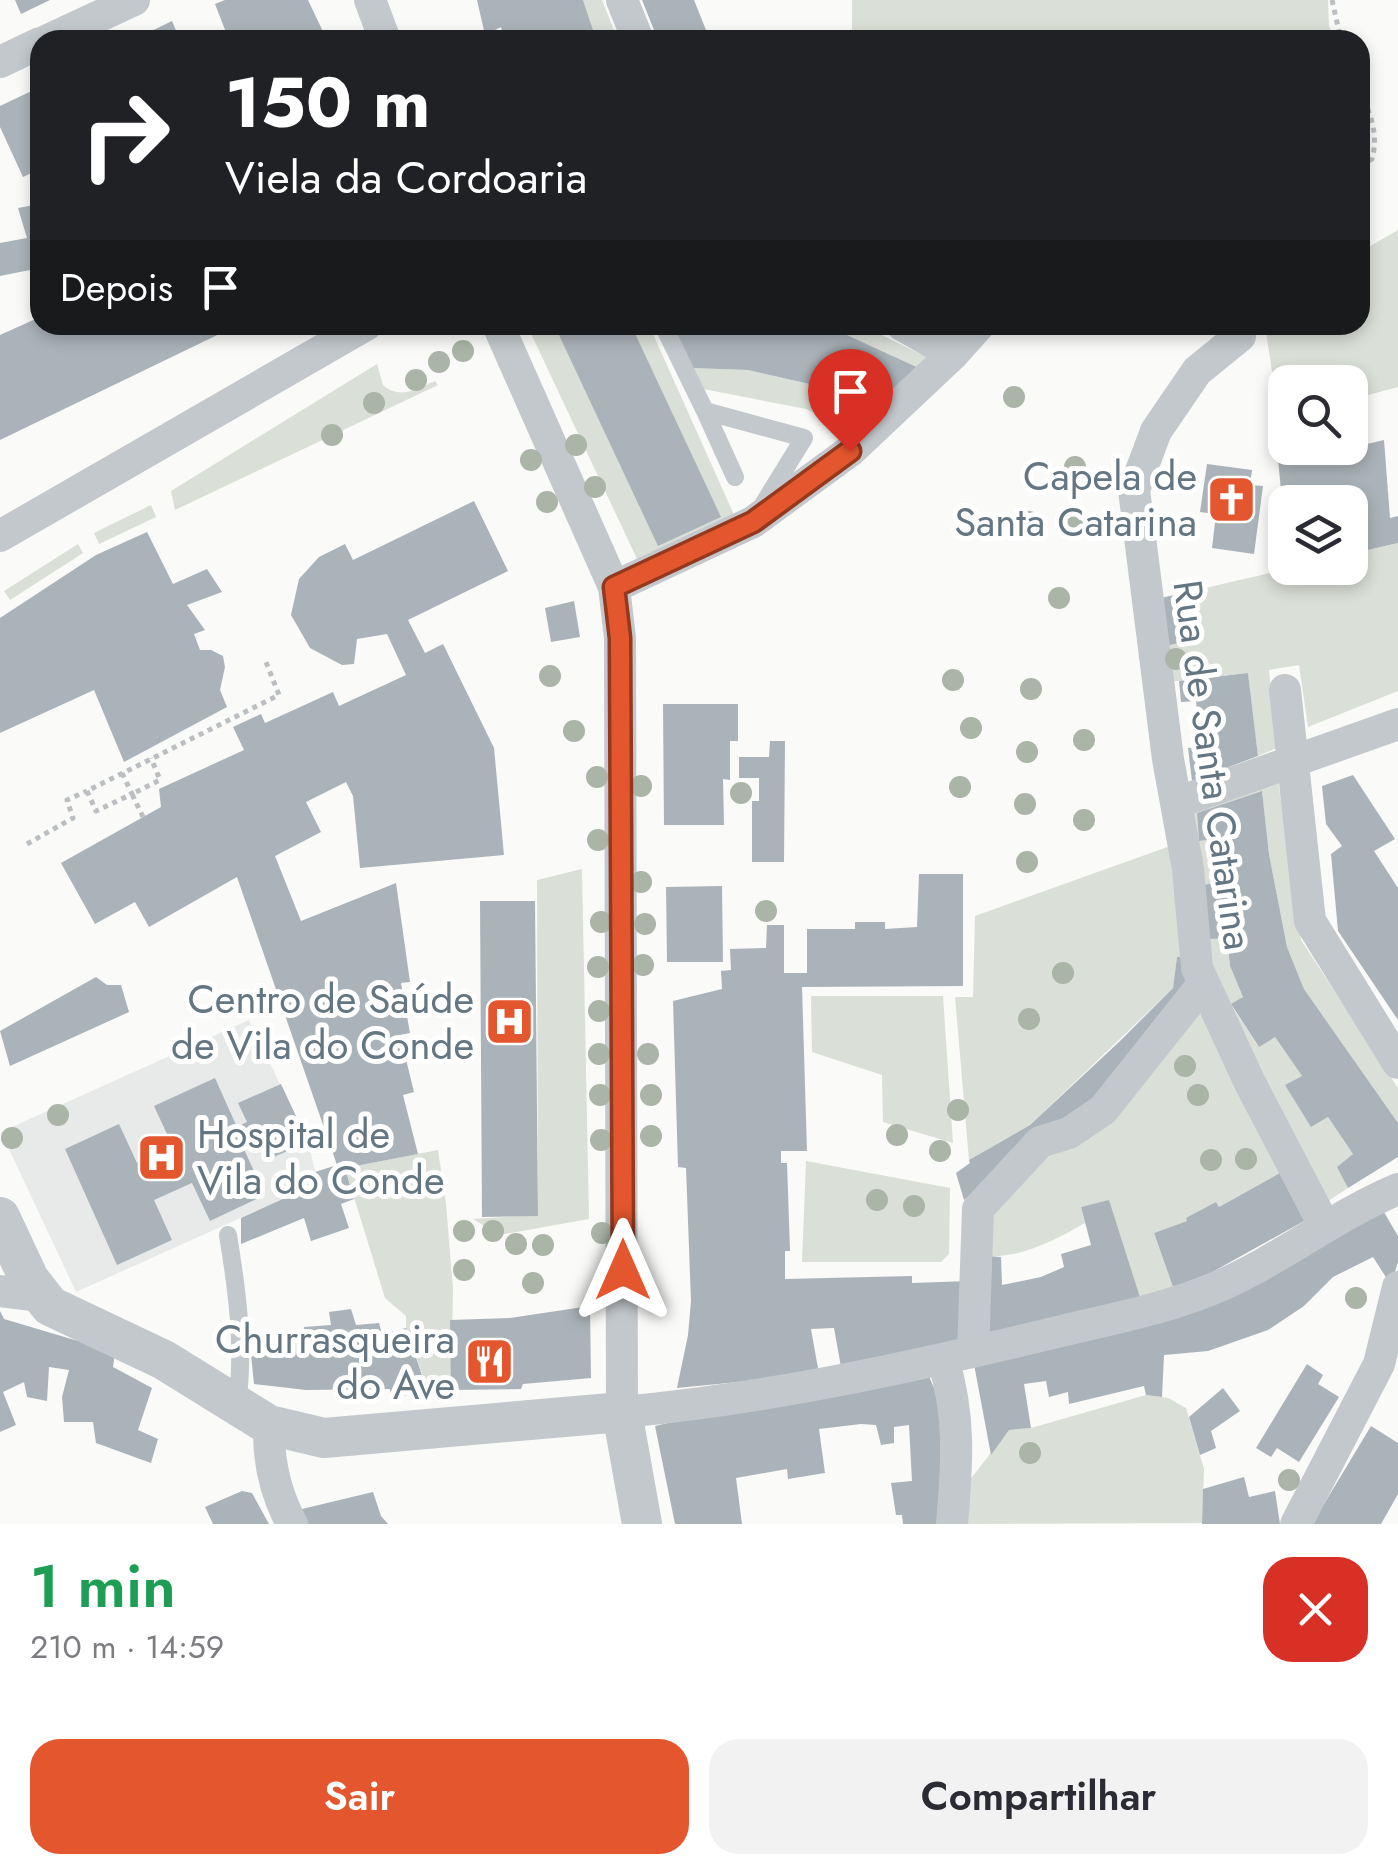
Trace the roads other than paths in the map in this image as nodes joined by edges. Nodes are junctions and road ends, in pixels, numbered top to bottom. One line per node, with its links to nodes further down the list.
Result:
1 (134, 0): 4 (street)
2 (370, 0): 5 (street)
3 (622, 0): 6 (street)
4 (70, 30)
5 (381, 30)
6 (634, 30)
7 (30, 48): 8 (street)
8 (0, 62)
9 (349, 335): 19 (street)
10 (502, 335): 20 (street)
11 (668, 335): 16 (lane)
12 (920, 335): 15 (street)
13 (970, 335): 15 (street)
14 (1240, 335): 24 (street, Rua de Santa Catarina)
15 (953, 354): 18 (street)
16 (704, 411): 17 (lane); 18 (lane)
17 (735, 477)
18 (753, 522): 20 (street)
19 (0, 536)
20 (614, 587): 34 (street)
21 (1285, 690): 23 (street)
22 (1398, 724): 23 (street)
23 (1292, 762): 24 (street); 26 (street)
24 (1176, 802): 25 (street, Rua de Santa Catarina)
25 (1204, 983): 28 (street, Rua de Santa Catarina); 33 (street)
26 (1398, 1063)
27 (1398, 1190): 28 (street)
28 (1324, 1225): 33 (street)
29 (2, 1232): 32 (street)
30 (228, 1234): 35 (lane)
31 (1398, 1287): 39 (street)
32 (19, 1293): 35 (street)
33 (958, 1356): 34 (street); 38 (street)
34 (622, 1412): 35 (street); 37 (street)
35 (253, 1415): 36 (street)
36 (292, 1524)
37 (642, 1524)
38 (952, 1524)
39 (1296, 1524)

